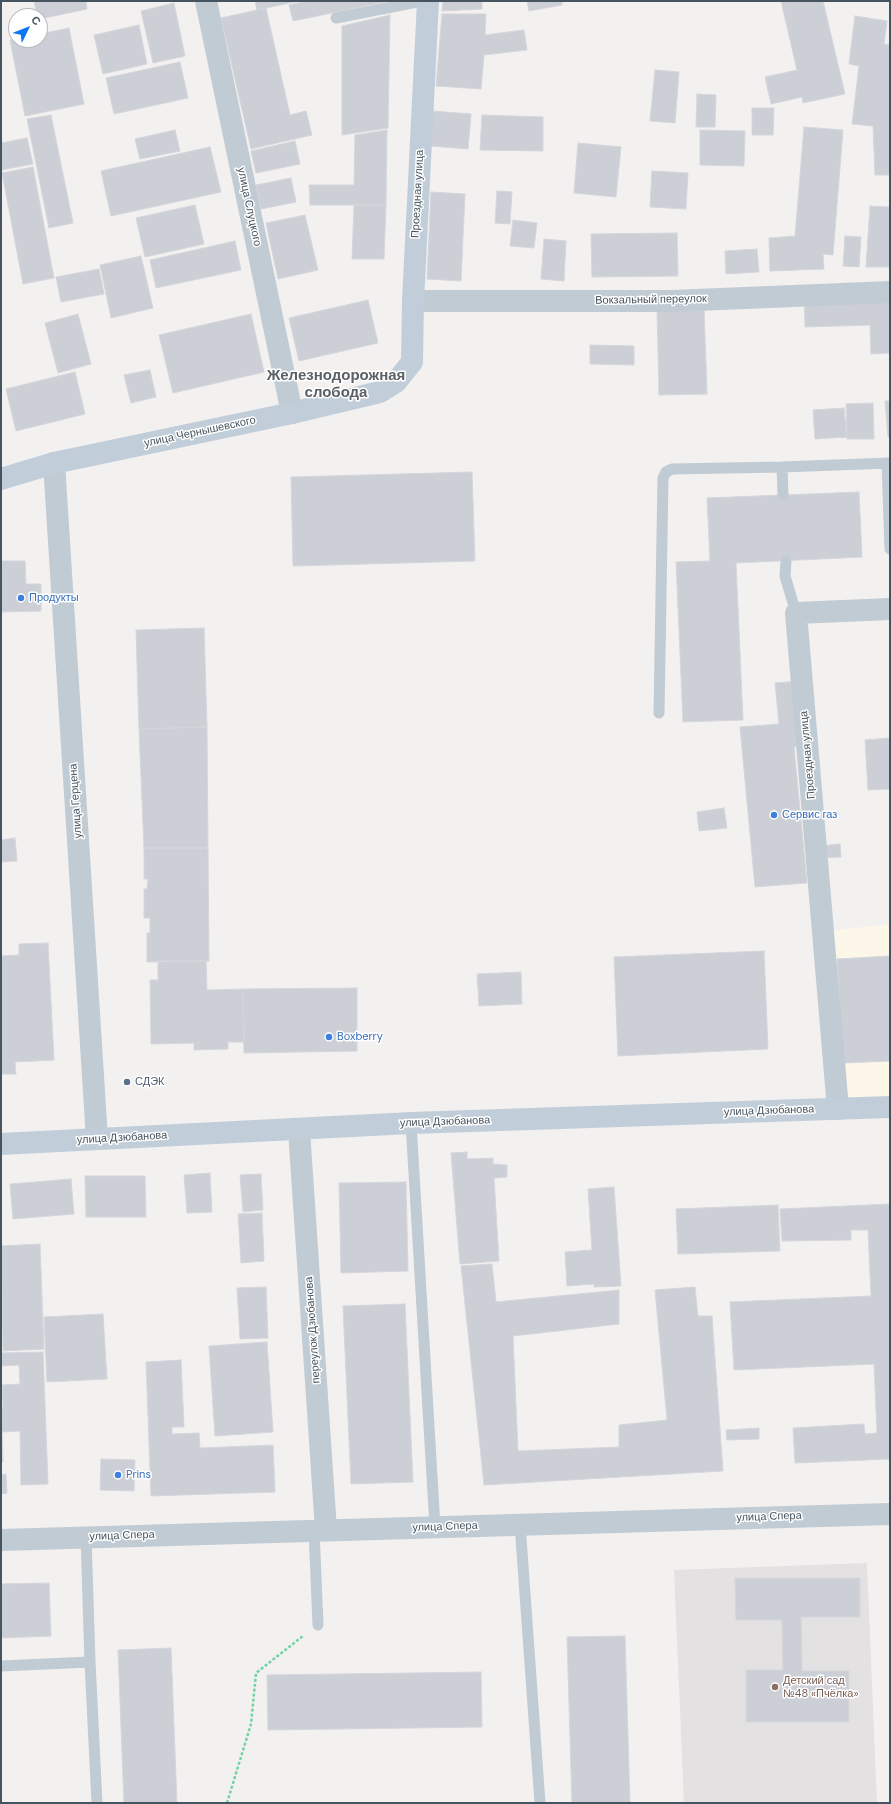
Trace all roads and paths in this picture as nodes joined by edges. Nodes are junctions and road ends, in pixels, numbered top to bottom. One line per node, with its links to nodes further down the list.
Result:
1 (206, 1): 8 (street, улица Слуцкого)
2 (422, 1): 4 (lane)
3 (428, 1): 6 (street, Проездная улица)
4 (336, 18)
5 (890, 292): 6 (street, Вокзальный переулок)
6 (412, 301): 7 (street, Проездная улица)
7 (396, 382): 8 (street, улица Чернышевского)
8 (292, 413): 9 (street, улица Чернышевского)
9 (54, 463): 12 (street, улица Чернышевского); 23 (street, улица Герцена)
10 (889, 463): 11 (lane); 14 (lane)
11 (782, 467): 13 (lane); 18 (lane)
12 (1, 479)
13 (783, 495)
14 (890, 549)
15 (786, 561): 17 (lane)
16 (890, 609): 17 (street)
17 (796, 613): 20 (street, Проездная улица)
18 (659, 713)
19 (890, 1107): 20 (street, улица Дзюбанова)
20 (838, 1109): 21 (street, улица Дзюбанова)
21 (411, 1123): 22 (street, улица Дзюбанова); 27 (lane)
22 (300, 1130): 23 (street, улица Дзюбанова); 28 (street, переулок Дзюбанова)
23 (97, 1139): 24 (street, улица Дзюбанова)
24 (1, 1144)
25 (890, 1514): 26 (street, улица Спера)
26 (520, 1524): 27 (street, улица Спера); 36 (lane)
27 (435, 1527): 28 (street, улица Спера)
28 (320, 1530): 29 (street, улица Спера); 31 (lane)
29 (86, 1537): 30 (street, улица Спера); 32 (lane)
30 (1, 1540)
31 (318, 1625): 35 (path)
32 (90, 1662): 33 (lane); 34 (lane)
33 (1, 1666)
34 (97, 1803)
35 (227, 1803)
36 (540, 1803)

